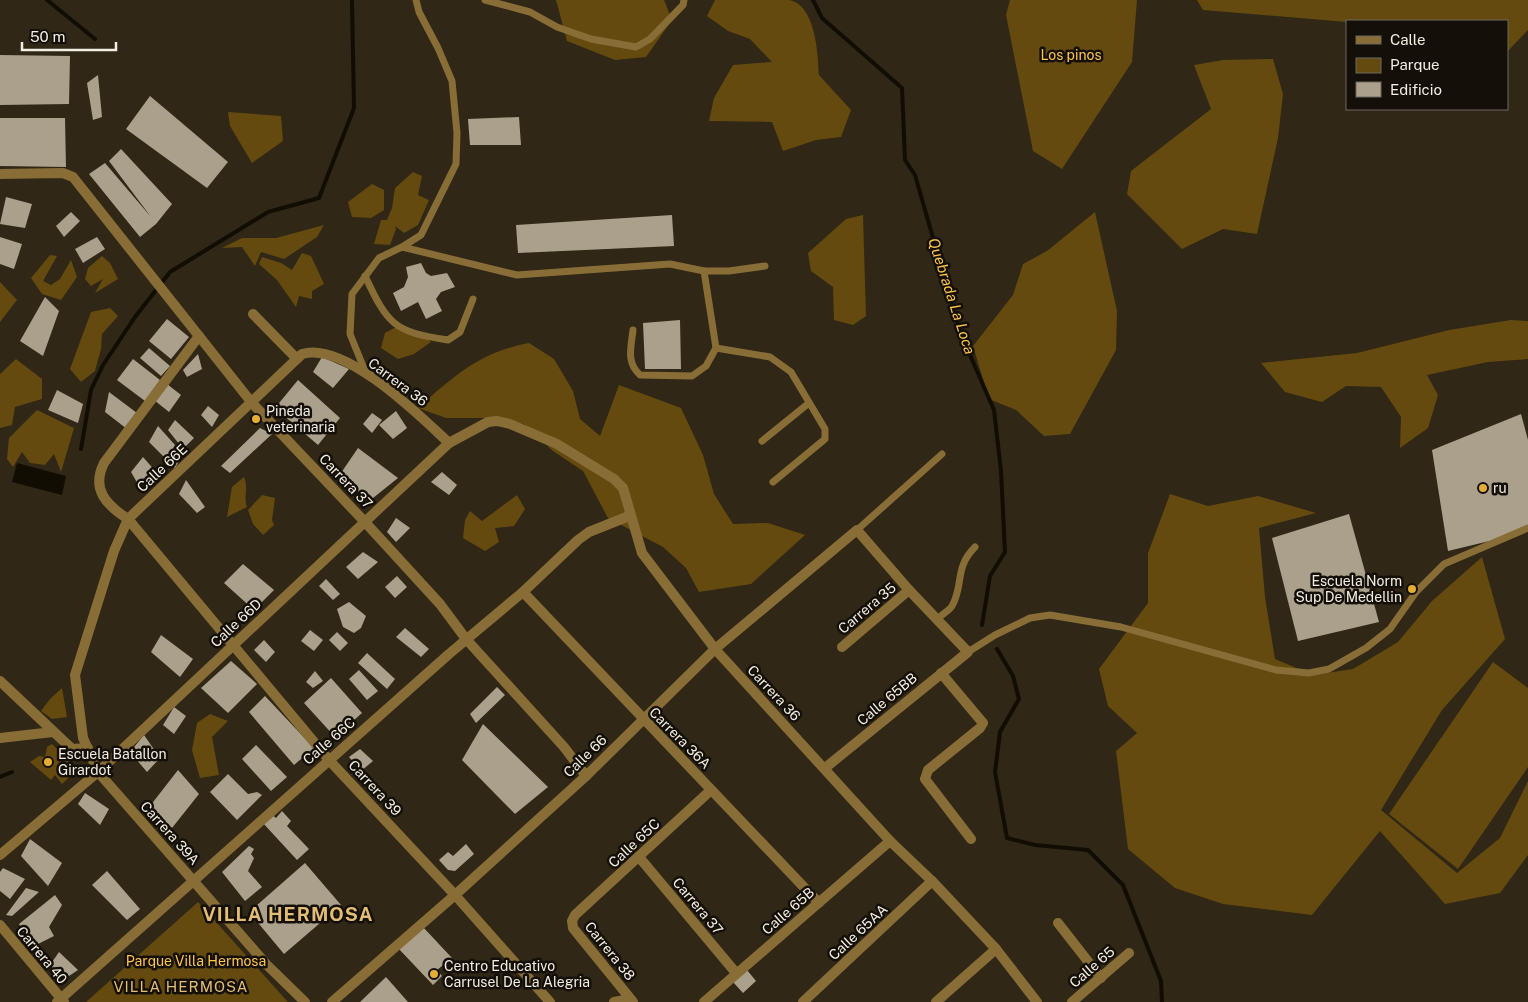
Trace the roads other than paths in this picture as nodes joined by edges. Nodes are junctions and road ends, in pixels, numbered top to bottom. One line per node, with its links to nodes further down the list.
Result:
1 (416, 0): 5 (lane)
2 (485, 0): 3 (lane)
3 (684, 0)
4 (0, 174): 12 (street, Carrera 37)
5 (402, 247): 7 (lane); 8 (lane)
6 (765, 266): 7 (lane)
7 (704, 271): 13 (lane)
8 (365, 276): 9 (lane); 16 (lane)
9 (474, 299)
10 (253, 314): 15 (street)
11 (633, 330): 13 (lane)
12 (199, 336): 17 (street, Carrera 37); 25 (street, Carrera 39)
13 (716, 348): 18 (lane)
14 (324, 353): 15 (street, Calle 66E); 16 (street, Carrera 36)
15 (297, 359): 17 (street, Calle 66E)
16 (365, 372): 21 (street, Carrera 36)
17 (252, 403): 25 (street, Calle 66E); 26 (street, Carrera 37)
18 (809, 403): 20 (lane); 23 (lane)
19 (496, 421): 21 (street, Calle 66D); 24 (street, Carrera 36)
20 (762, 441)
21 (449, 443): 26 (street, Calle 66D)
22 (942, 454): 28 (lane)
23 (773, 482)
24 (629, 516): 31 (street, Calle 66C); 36 (street, Carrera 36)
25 (128, 520): 34 (street, Carrera 39); 38 (street, Calle 66E)
26 (364, 521): 33 (street, Carrera 37); 34 (street, Calle 66D)
27 (1528, 528): 37 (lane)
28 (857, 530): 30 (street, Carrera 35); 36 (street, Calle 66)
29 (975, 547): 32 (lane)
30 (909, 590): 32 (street, Carrera 35); 35 (street, Carrera 35)
31 (523, 592): 33 (street, Calle 66C); 41 (street, Carrera 36A)
32 (937, 620): 37 (street, Carrera 35)
33 (466, 639): 45 (street, Calle 66C); 48 (street, Carrera 37)
34 (232, 646): 45 (street, Carrera 39); 47 (street, Calle 66D)
35 (842, 647)
36 (715, 649): 41 (street, Calle 66); 46 (street, Carrera 36)
37 (968, 652): 39 (street, Calle 65BB)
38 (82, 654): 44 (street, Carrera 39A)
39 (941, 673): 46 (street, Calle 65BB); 50 (street)
40 (0, 681): 42 (street)
41 (642, 719): 48 (street, Calle 66); 49 (street, Carrera 36A)
42 (53, 732): 43 (street); 44 (street)
43 (0, 738)
44 (88, 748): 47 (street, Carrera 39A)
45 (329, 760): 54 (street, Calle 66C); 56 (street, Carrera 39)
46 (826, 768): 51 (street, Carrera 36)
47 (98, 772): 52 (street, Calle 66D); 54 (street, Carrera 39A)
48 (586, 776): 56 (street, Calle 66)
49 (711, 790): 53 (street, Calle 65C); 57 (street, Carrera 36A)
50 (970, 839)
51 (890, 841): 55 (street, Carrera 36); 57 (street, Calle 65B)
52 (0, 855)
53 (639, 857): 58 (street, Calle 65C); 63 (street, Carrera 37)
54 (193, 879): 66 (street, Calle 66C); 67 (street, Carrera 39A)
55 (932, 881): 61 (street, Carrera 36); 72 (street, Calle 65AA)
56 (455, 895): 68 (street, Calle 66); 69 (street, Carrera 39)
57 (819, 903): 63 (street, Calle 65B)
58 (575, 915): 65 (street, Carrera 38)
59 (1058, 923): 64 (street)
60 (0, 925): 66 (street, Carrera 40)
61 (996, 950): 73 (street); 74 (street, Carrera 36)
62 (1130, 953): 64 (street, Calle 65)
63 (736, 973): 71 (street, Calle 65B)
64 (1101, 978): 75 (street, Calle 65)
65 (632, 1000): 70 (street)
66 (61, 1001)
67 (305, 1002)
68 (332, 1002)
69 (550, 1002)
70 (614, 1002)
71 (704, 1002)
72 (802, 1002)
73 (936, 1002)
74 (1037, 1002)
75 (1072, 1002)

